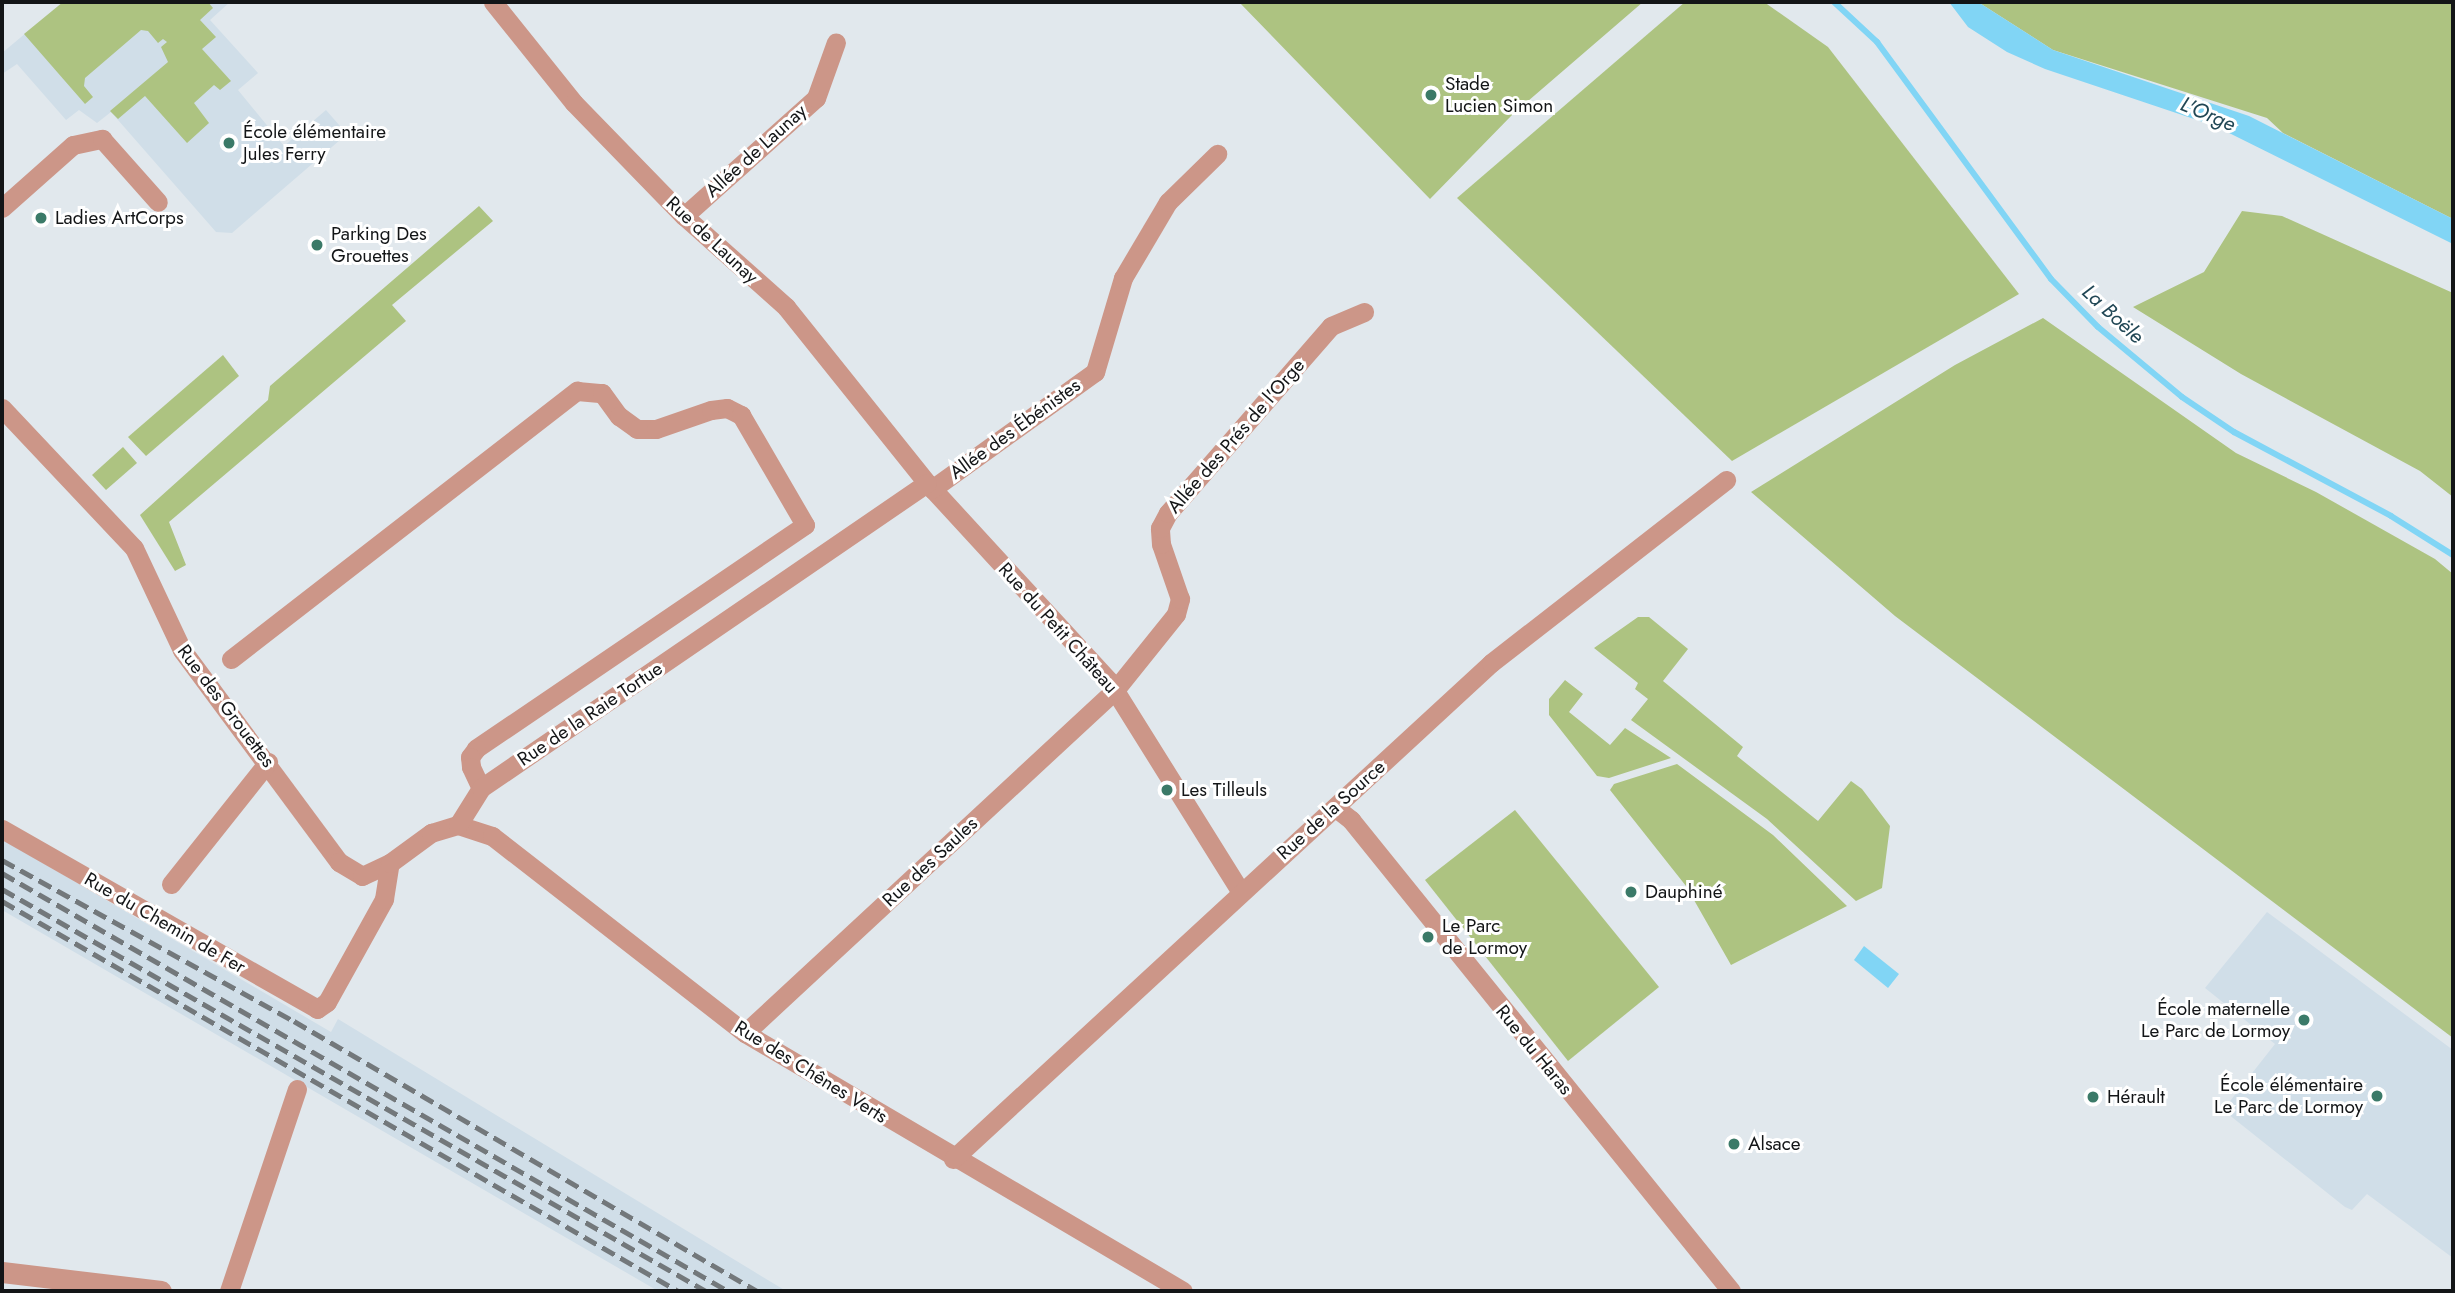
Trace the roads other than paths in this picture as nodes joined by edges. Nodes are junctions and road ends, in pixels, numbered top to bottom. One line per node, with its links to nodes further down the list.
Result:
1 (493, 2): 6 (street, Rue de Launay)
2 (836, 42): 6 (street, Allée de Launay)
3 (1217, 153): 10 (street, Allée des Ébénistes)
4 (159, 202): 5 (street)
5 (2, 208)
6 (684, 216): 10 (street, Rue de Launay)
7 (1364, 312): 12 (street, Allée des Prés de l'Orge)
8 (2, 408): 13 (street, Rue des Grouettes)
9 (1726, 480): 15 (street, Rue de la Source)
10 (929, 486): 12 (street, Rue du Petit Château); 14 (street, Rue de la Raie Tortue)
11 (230, 659): 14 (street)
12 (1115, 690): 20 (street, Rue du Petit Château); 21 (street, Rue des Saules)
13 (268, 762): 18 (street, Rue des Grouettes); 19 (street)
14 (481, 788): 16 (street, Rue de la Raie Tortue)
15 (1337, 809): 20 (street, Rue de la Source); 28 (street, Rue du Haras)
16 (458, 825): 18 (street); 21 (street, Rue des Chênes Verts)
17 (2, 829): 18 (street, Rue du Chemin de Fer)
18 (390, 863)
19 (171, 884)
20 (1241, 892): 23 (street, Rue de la Source)
21 (745, 1033): 23 (street, Rue des Chênes Verts)
22 (297, 1089): 26 (street)
23 (953, 1159): 27 (street, Rue des Chênes Verts)
24 (2, 1272): 25 (street)
25 (161, 1291)
26 (229, 1291)
27 (1183, 1291)
28 (1731, 1291)

